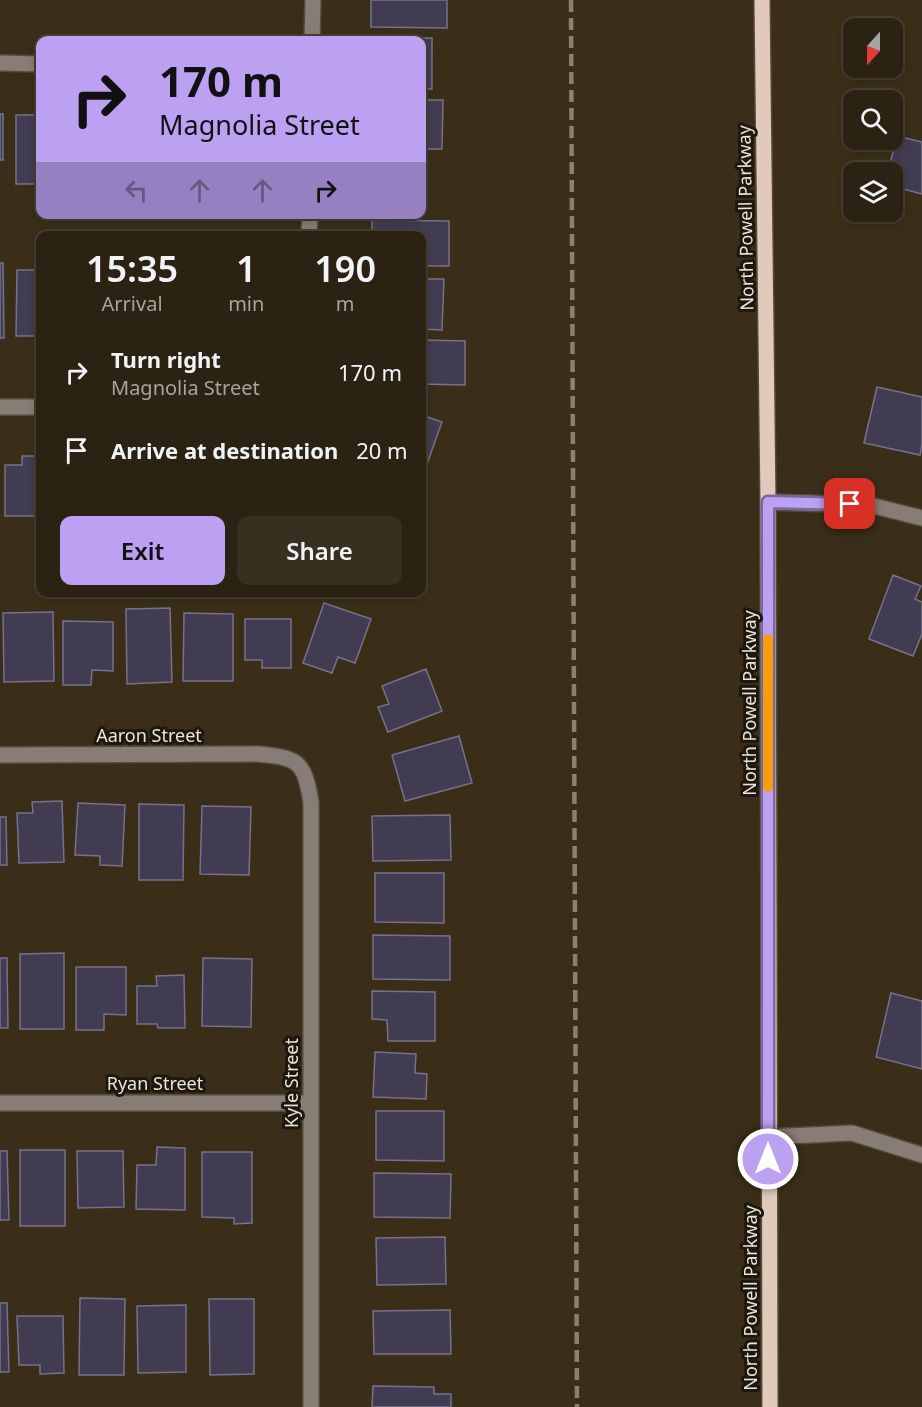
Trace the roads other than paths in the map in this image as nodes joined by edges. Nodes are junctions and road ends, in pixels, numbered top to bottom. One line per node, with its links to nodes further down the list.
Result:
1 (313, 0): 3 (street)
2 (762, 0): 8 (main road, North Powell Parkway)
3 (312, 36)
4 (0, 63): 5 (street)
5 (36, 64)
6 (0, 407): 7 (street)
7 (36, 407)
8 (768, 502): 9 (street); 14 (main road, North Powell Parkway)
9 (922, 518)
10 (0, 755): 11 (street, Aaron Street)
11 (297, 762): 13 (street, Kyle Street)
12 (0, 1103): 13 (street, Ryan Street)
13 (310, 1103): 16 (street, Kyle Street)
14 (768, 1137): 15 (street); 17 (main road, North Powell Parkway)
15 (922, 1155)
16 (311, 1407)
17 (770, 1407)

